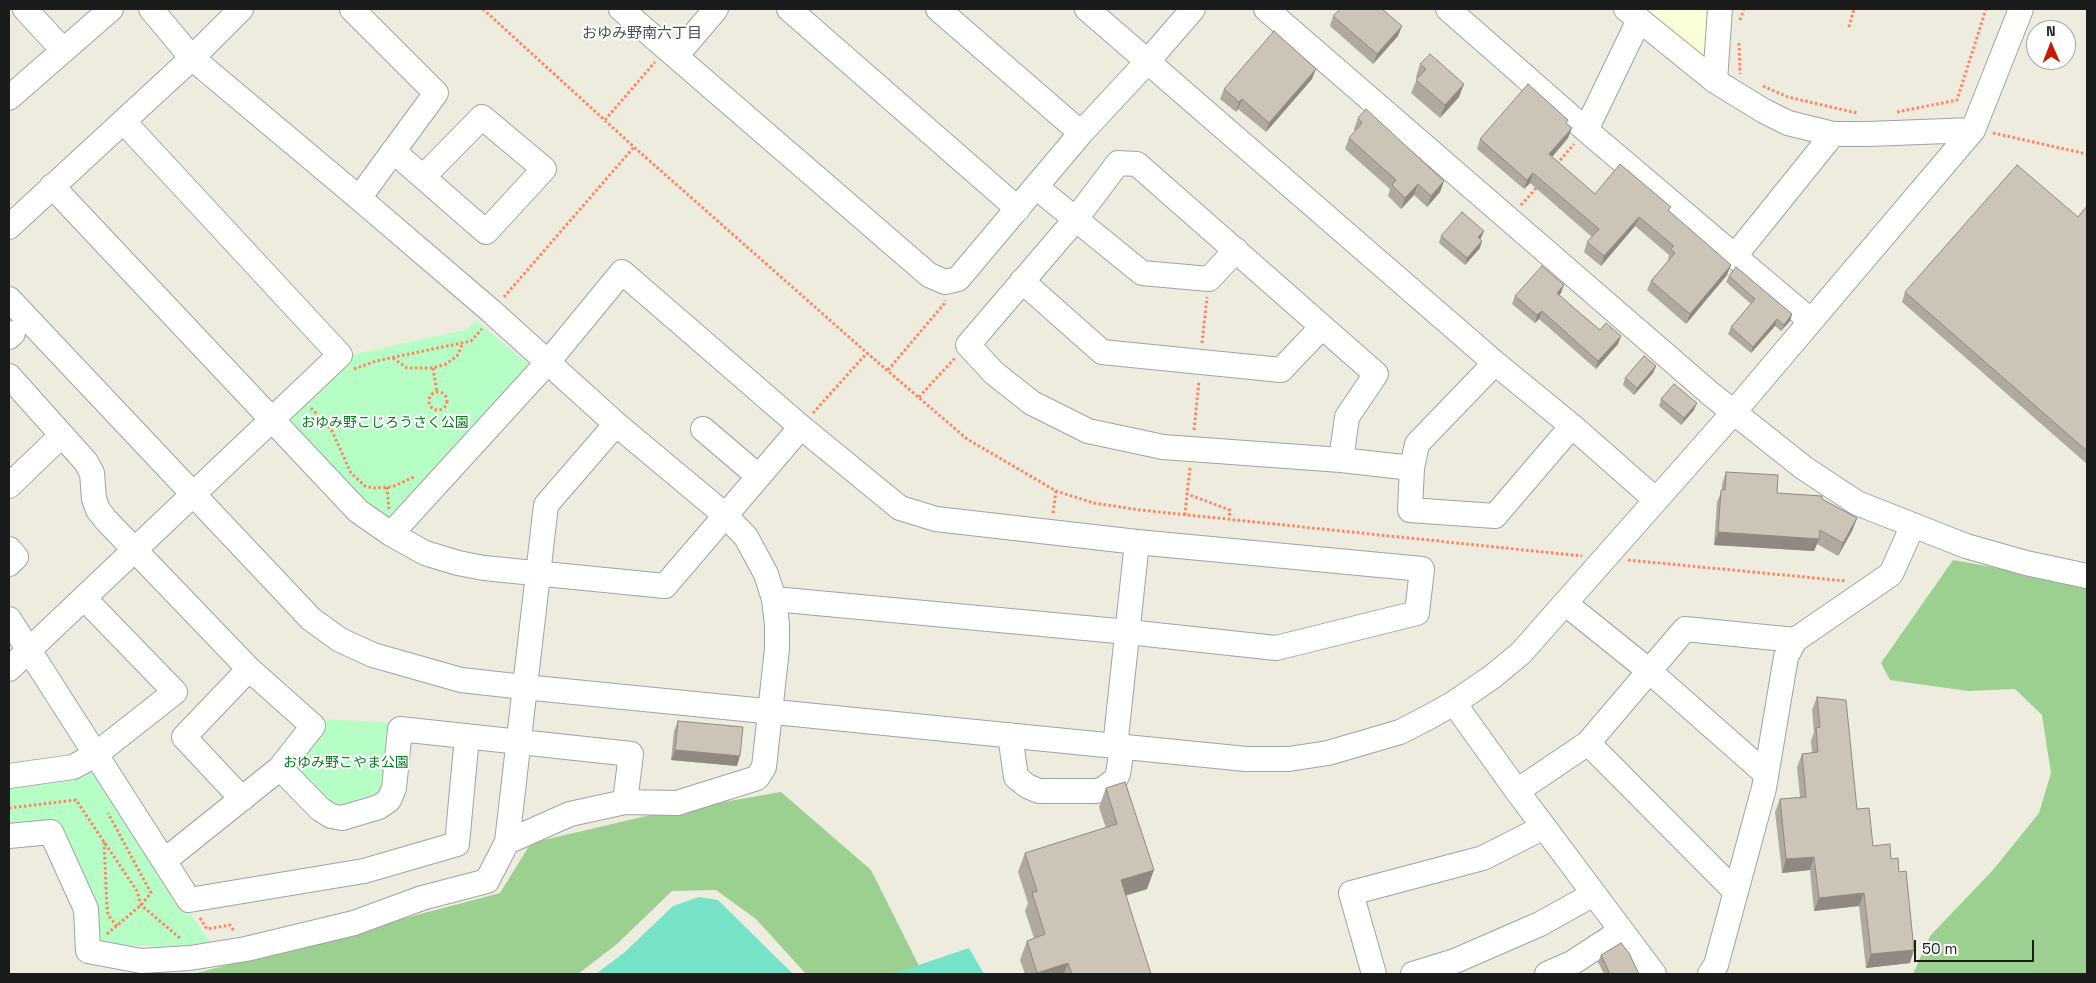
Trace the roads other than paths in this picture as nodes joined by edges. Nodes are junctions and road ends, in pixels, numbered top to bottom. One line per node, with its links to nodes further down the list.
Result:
1 (26, 9): 17 (street)
2 (111, 9): 17 (street)
3 (151, 9): 19 (street)
4 (241, 9): 19 (street)
5 (352, 9): 28 (street)
6 (621, 9): 18 (street)
7 (716, 9): 18 (street)
8 (790, 9): 33 (street)
9 (938, 9): 26 (street)
10 (1087, 9): 20 (street)
11 (1193, 9): 20 (street)
12 (1266, 9): 45 (street)
13 (1448, 9): 24 (street)
14 (1720, 9): 21 (street)
15 (2021, 9): 25 (street)
16 (1632, 14): 21 (street); 24 (street)
17 (64, 50): 22 (street)
18 (676, 56): 33 (street)
19 (192, 58): 23 (street); 32 (street)
20 (1148, 61): 26 (street); 43 (street)
21 (1715, 81): 27 (street)
22 (9, 98)
23 (124, 122): 30 (street); 47 (street)
24 (1586, 130): 37 (street)
25 (1973, 130): 27 (street); 40 (street)
26 (1081, 133): 31 (street)
27 (1833, 134): 37 (street)
28 (393, 151): 29 (street); 32 (street)
29 (423, 177): 29 (street)
30 (52, 186): 35 (street); 47 (street)
31 (1036, 187): 33 (street); 34 (street)
32 (359, 198): 42 (street)
33 (1018, 209)
34 (1075, 220): 36 (street); 36 (street); 38 (street)
35 (9, 226)
36 (1236, 250): 41 (street)
37 (1734, 257): 40 (street)
38 (1022, 282): 41 (street); 52 (street)
39 (9, 299): 56 (street)
40 (1811, 321): 45 (street)
41 (1321, 328): 52 (street)
42 (548, 362): 46 (street); 49 (street); 60 (street)
43 (1495, 363): 48 (street); 53 (street)
44 (9, 376): 51 (street)
45 (1733, 413): 57 (street); 59 (street)
46 (616, 424): 58 (street); 65 (street)
47 (279, 426): 56 (street); 60 (street)
48 (1572, 426): 53 (street); 57 (street)
49 (801, 427): 54 (street); 61 (street)
50 (703, 428): 54 (street)
51 (62, 435): 55 (street); 63 (street)
52 (1341, 460): 53 (street)
53 (1412, 468)
54 (758, 476): 58 (street)
55 (9, 486)
56 (194, 493): 63 (street); 77 (street)
57 (1656, 500): 69 (street)
58 (724, 515): 65 (street); 68 (street)
59 (1913, 525): 66 (street); 72 (street)
60 (391, 534): 65 (street)
61 (1137, 542): 71 (street); 71 (street)
62 (9, 549): 64 (street)
63 (133, 551): 67 (street); 75 (street)
64 (9, 564)
65 (537, 573): 77 (street)
66 (2087, 576)
67 (84, 598): 73 (street); 85 (street)
68 (774, 598): 71 (street); 79 (street)
69 (1566, 604): 76 (street); 78 (street)
70 (9, 620): 73 (street)
71 (1128, 632): 84 (street)
72 (1795, 640): 76 (street); 87 (street)
73 (28, 651): 74 (street); 85 (street)
74 (9, 669)
75 (249, 670): 86 (street); 90 (street)
76 (1648, 670): 83 (street); 87 (street)
77 (524, 687): 79 (street); 82 (street)
78 (1454, 703): 84 (street); 89 (street)
79 (771, 711): 80 (street); 91 (street)
80 (1010, 735): 84 (street); 84 (street)
81 (467, 736): 82 (street); 86 (street); 95 (street)
82 (519, 741): 91 (street); 94 (street)
83 (1588, 743): 89 (street); 96 (street)
84 (1119, 748)
85 (95, 755): 88 (street); 95 (street)
86 (280, 768): 90 (street)
87 (1765, 773): 96 (street)
88 (9, 776)
89 (1517, 791): 92 (street)
90 (242, 799): 95 (street)
91 (625, 802): 94 (street)
92 (1544, 827): 97 (street); 100 (street)
93 (9, 836): 94 (street)
94 (507, 842)
95 (164, 861)
96 (1736, 892): 104 (street)
97 (1594, 894): 98 (street); 101 (street)
98 (1621, 931): 99 (street); 103 (street)
99 (1575, 969): 102 (street)
100 (1374, 974)
101 (1413, 974)
102 (1547, 974)
103 (1654, 974)
104 (1710, 974)

